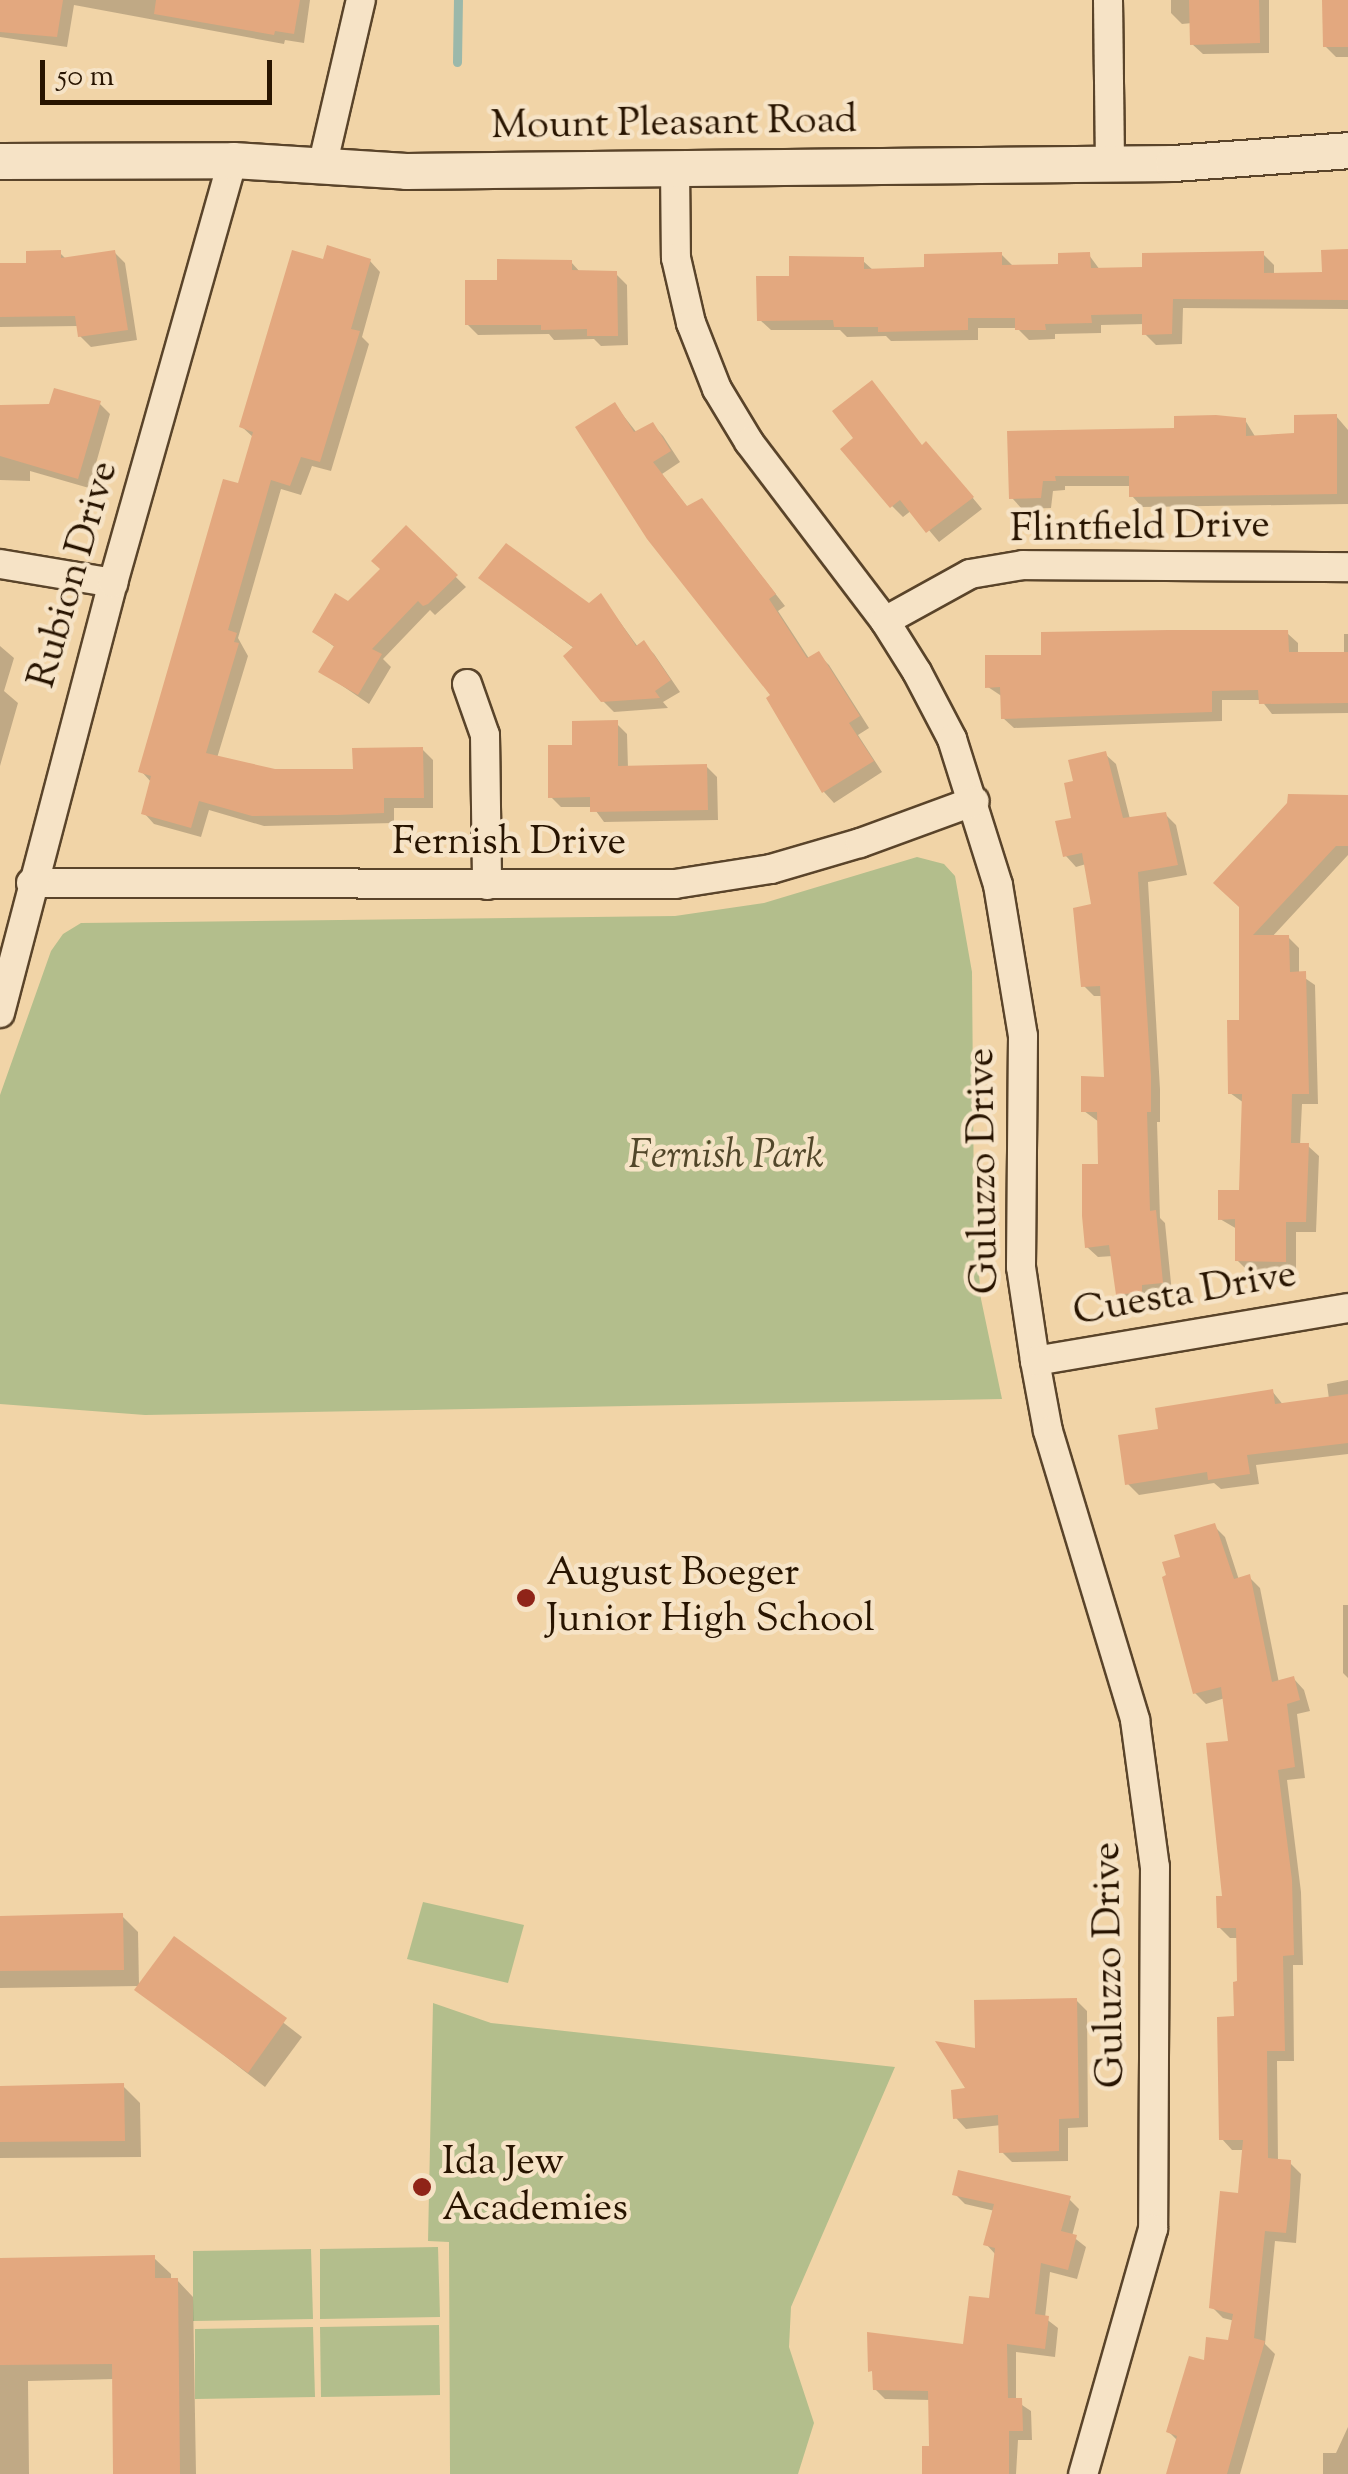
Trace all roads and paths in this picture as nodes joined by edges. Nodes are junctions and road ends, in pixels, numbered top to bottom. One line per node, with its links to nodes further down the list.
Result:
1 (361, 0): 7 (street)
2 (1108, 0): 6 (street)
3 (1348, 150): 6 (street, Mount Pleasant Road)
4 (233, 160): 5 (street, Mount Pleasant Road); 7 (street, Mount Pleasant Road); 11 (street, Rubion Drive)
5 (0, 161)
6 (1110, 162): 8 (street, Mount Pleasant Road)
7 (322, 167): 8 (street, Mount Pleasant Road)
8 (675, 168): 12 (street, Guluzzo Drive)
9 (0, 564): 11 (street)
10 (1348, 566): 12 (street, Flintfield Drive)
11 (113, 583): 15 (street, Rubion Drive)
12 (885, 621): 14 (street, Guluzzo Drive)
13 (467, 684): 16 (street)
14 (975, 801): 16 (street, Fernish Drive); 19 (street, Guluzzo Drive)
15 (31, 883): 16 (street, Fernish Drive); 17 (street, Rubion Drive)
16 (486, 885)
17 (0, 1014)
18 (1348, 1308): 19 (street, Cuesta Drive)
19 (1035, 1360): 20 (street, Guluzzo Drive)
20 (1082, 2474)

